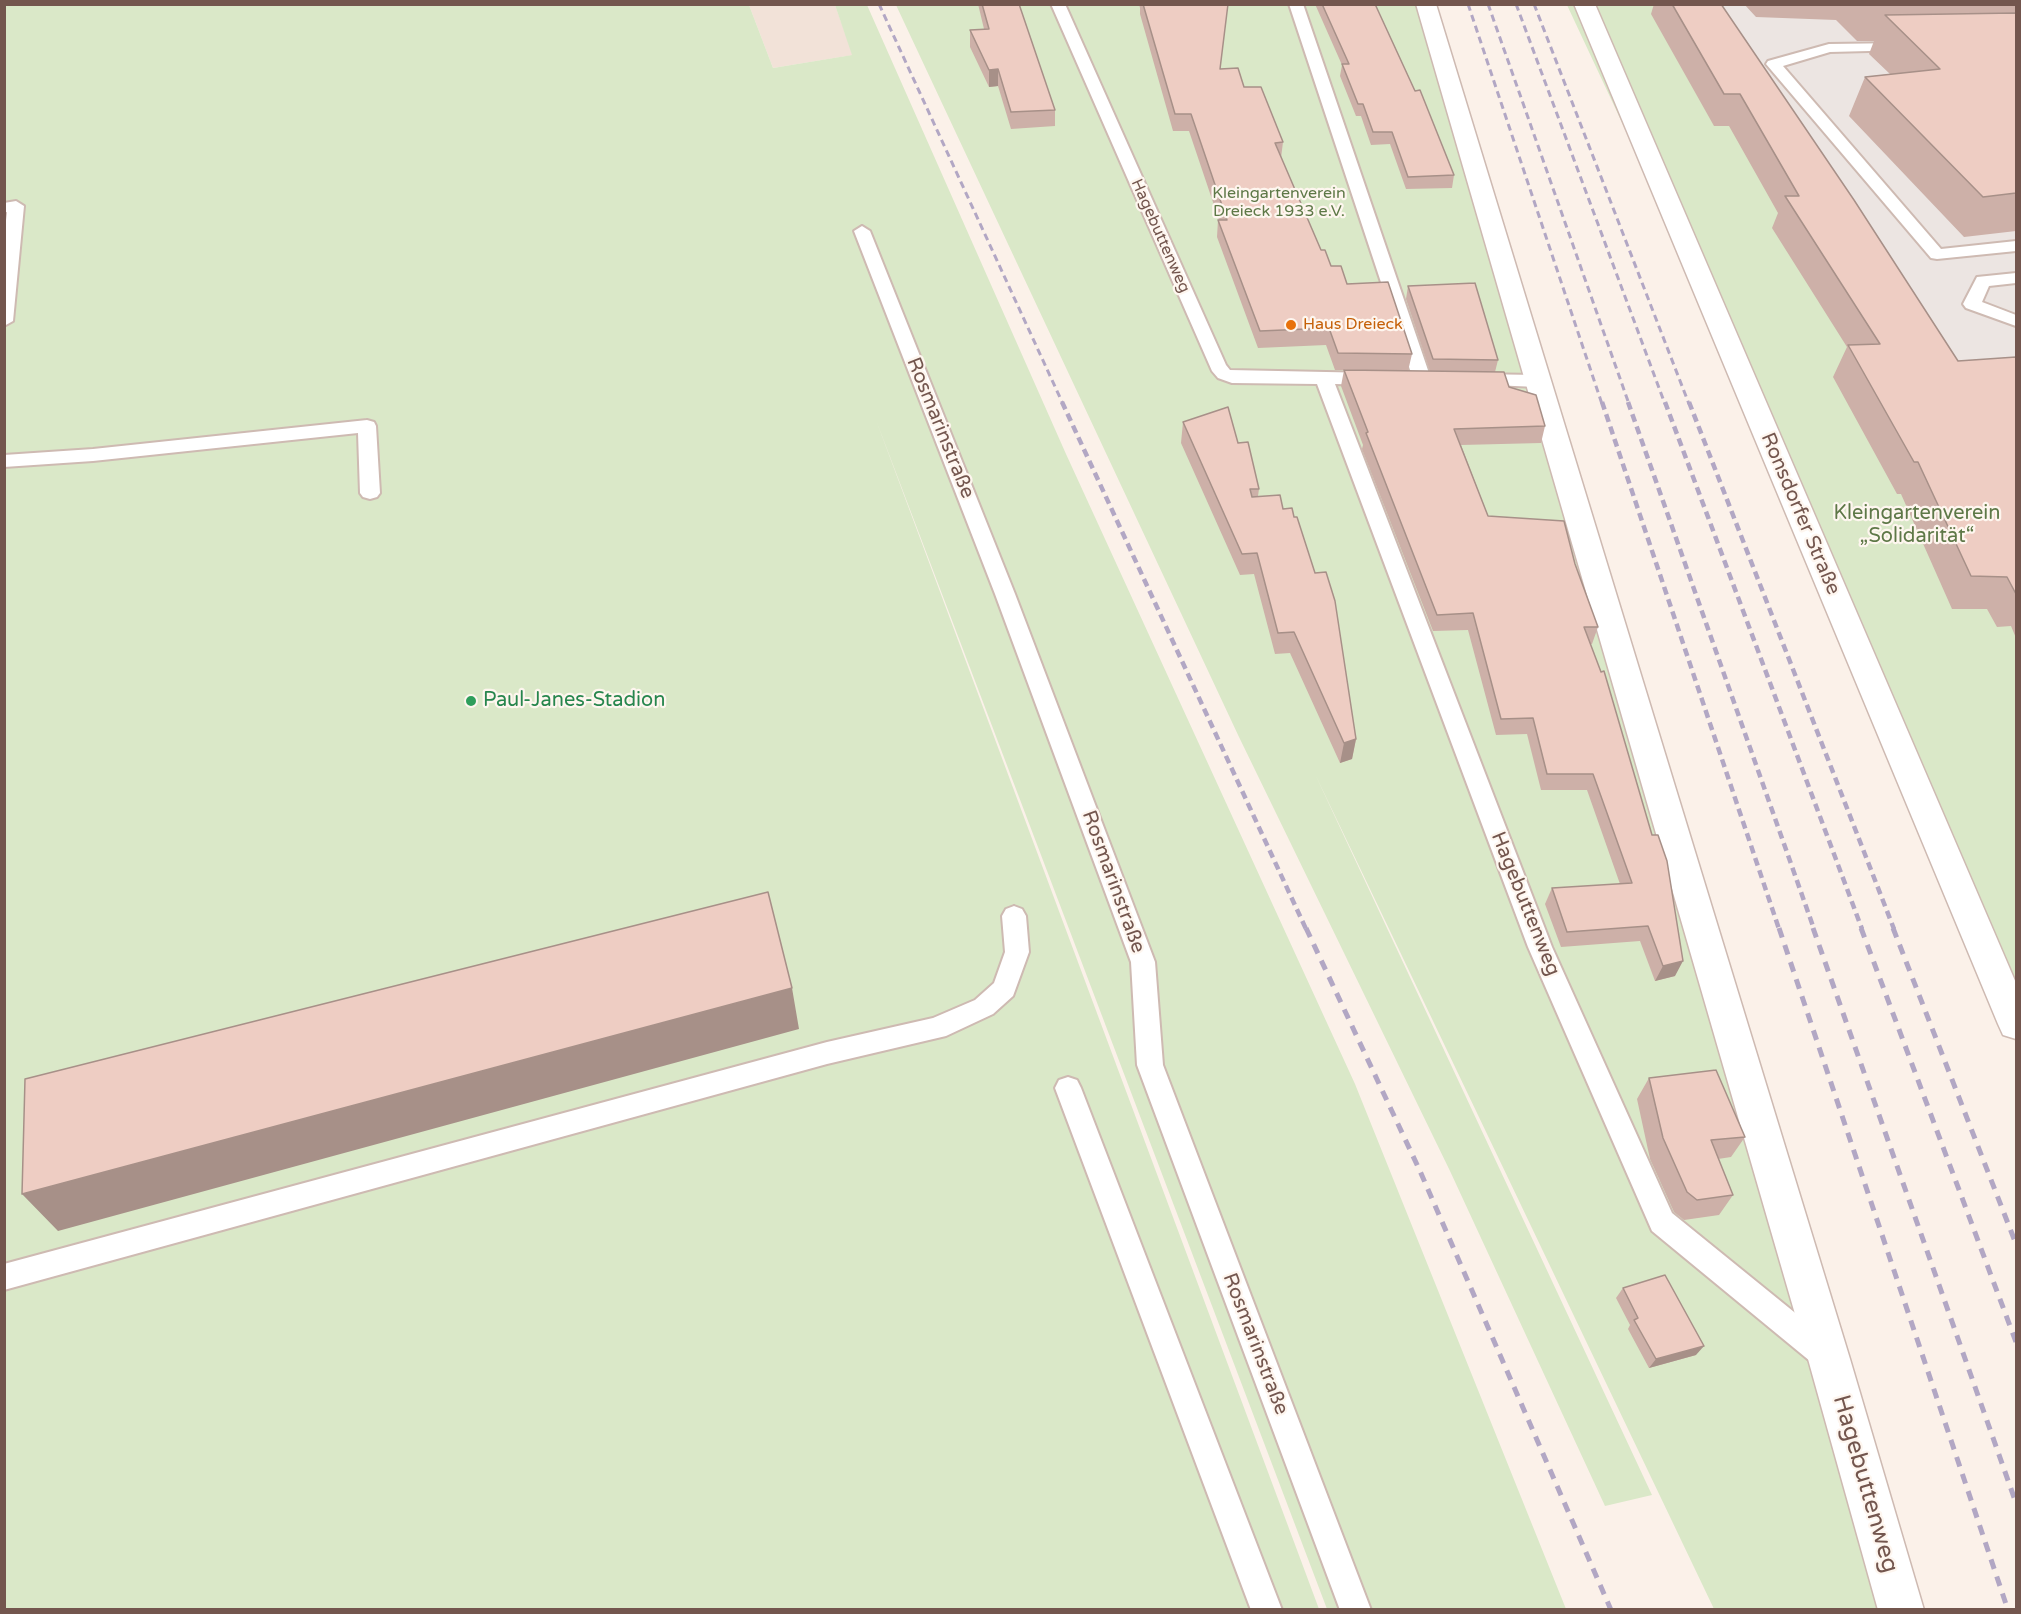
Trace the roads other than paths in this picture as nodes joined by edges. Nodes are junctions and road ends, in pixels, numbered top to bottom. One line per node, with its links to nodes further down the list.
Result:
1 (1058, 4): 12 (lane, Hagebuttenweg)
2 (1296, 4): 12 (lane, Hagebuttenweg)
3 (1426, 4): 14 (street, Hagebuttenweg)
4 (1584, 4): 18 (street, Ronsdorfer Straße)
5 (1923, 46): 8 (lane)
6 (4, 208): 10 (lane)
7 (862, 231): 23 (lane, Rosmarinstraße)
8 (2016, 246)
9 (2016, 278): 11 (lane)
10 (4, 321)
11 (2016, 321)
12 (1324, 379): 21 (lane, Hagebuttenweg)
13 (1456, 380): 14 (lane)
14 (1537, 381): 21 (street, Hagebuttenweg)
15 (4, 461): 16 (lane)
16 (370, 493)
17 (1014, 916): 20 (lane)
18 (2016, 1024)
19 (1068, 1088): 22 (lane)
20 (4, 1277)
21 (1829, 1359): 24 (street, Hagebuttenweg)
22 (1267, 1610)
23 (1356, 1610)
24 (1901, 1610)

